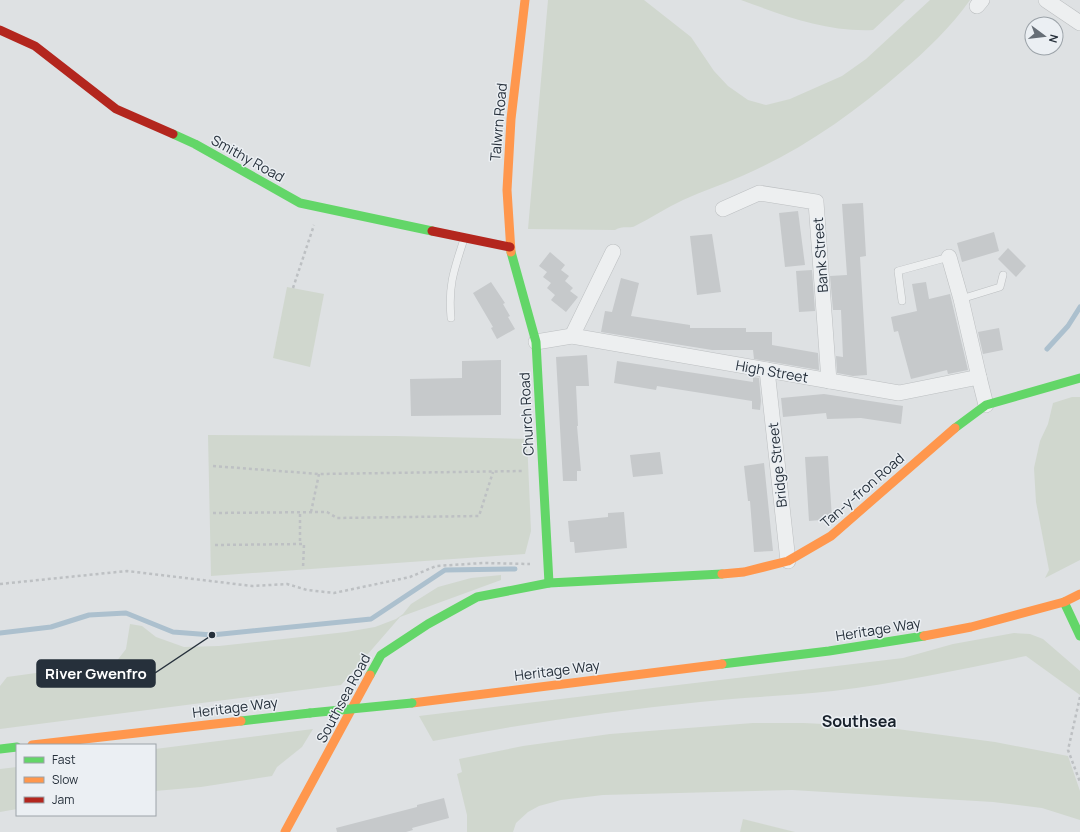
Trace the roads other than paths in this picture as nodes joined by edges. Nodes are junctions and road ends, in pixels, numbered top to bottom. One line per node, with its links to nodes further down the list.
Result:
1 (525, 0): 7 (street, Talwrn Road)
2 (1046, 0): 3 (street)
3 (1080, 23)
4 (0, 30): 6 (street, Smithy Road)
5 (723, 209): 19 (street, Bank Street)
6 (464, 237): 7 (street, Smithy Road); 13 (lane)
7 (510, 247): 15 (street, Church Road)
8 (613, 252): 14 (street)
9 (949, 257): 11 (street); 12 (lane)
10 (1003, 275): 11 (lane)
11 (961, 299): 17 (street)
12 (902, 301)
13 (451, 318)
14 (572, 336): 15 (street, High Street); 16 (street, High Street)
15 (536, 342): 22 (street, Church Road)
16 (766, 370): 19 (street, High Street); 21 (street, Bridge Street)
17 (979, 377): 19 (street, High Street); 20 (street)
18 (1080, 378): 20 (street, Tan-y-fron Road)
19 (829, 381)
20 (986, 405): 21 (street, Tan-y-fron Road)
21 (788, 561): 22 (street, Tan-y-fron Road)
22 (550, 583): 29 (street, Southsea Road)
23 (1080, 594): 24 (street, Heritage Way)
24 (1064, 602): 25 (street); 26 (street, Heritage Way, bridge)
25 (1080, 636)
26 (41, 744)
27 (16, 747): 28 (street)
28 (0, 749)
29 (285, 832)

